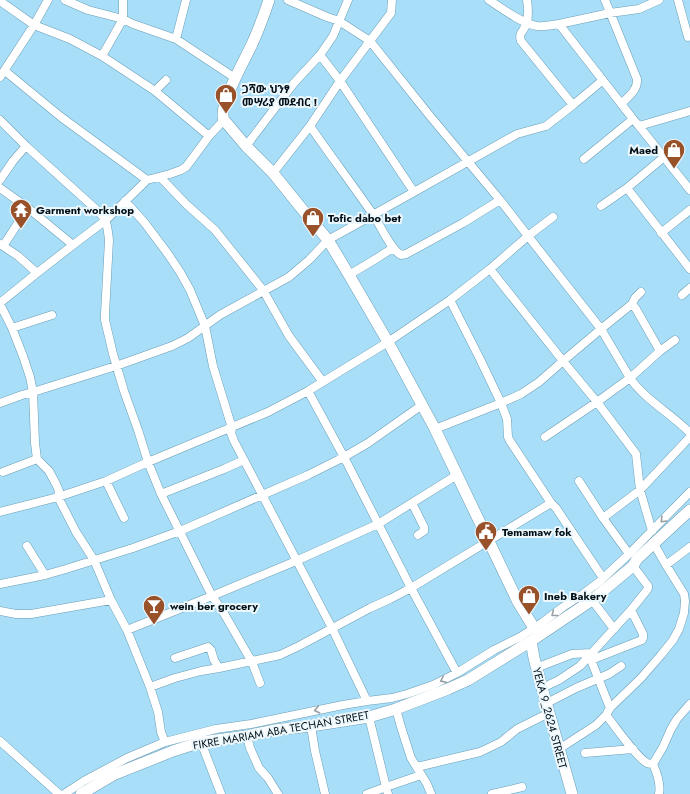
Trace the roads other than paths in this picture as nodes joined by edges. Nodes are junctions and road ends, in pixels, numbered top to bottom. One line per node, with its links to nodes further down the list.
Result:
1 (48, 0): 20 (street)
2 (65, 0): 16 (street)
3 (123, 0): 16 (street)
4 (186, 0): 22 (street)
5 (269, 0): 27 (main road)
6 (288, 0): 17 (street)
7 (348, 0): 17 (street)
8 (392, 0): 23 (street)
9 (489, 0): 18 (street)
10 (527, 0): 18 (street)
11 (605, 0): 15 (street)
12 (659, 0): 15 (street)
13 (678, 0): 21 (street)
14 (0, 1): 20 (street)
15 (610, 13): 19 (street); 32 (street)
16 (123, 19): 22 (street); 25 (street)
17 (339, 21): 23 (street); 24 (street)
18 (527, 24): 19 (street); 33 (street)
19 (559, 24): 29 (street)
20 (34, 25): 25 (street); 26 (street)
21 (688, 37)
22 (176, 39): 27 (street)
23 (370, 41): 30 (street); 45 (street)
24 (320, 55): 30 (street); 42 (street)
25 (102, 56): 31 (street)
26 (2, 74): 49 (street)
27 (236, 78): 37 (main road)
28 (166, 80): 31 (street)
29 (603, 80): 32 (street); 33 (street)
30 (340, 81): 38 (street); 53 (street)
31 (155, 91): 40 (street)
32 (621, 104): 35 (street)
33 (572, 105): 45 (street)
34 (690, 111): 39 (street)
35 (633, 119): 39 (street); 44 (street)
36 (0, 120): 41 (street)
37 (224, 120): 40 (street); 42 (main road)
38 (310, 126): 46 (street); 59 (street)
39 (639, 126): 43 (street)
40 (209, 136): 47 (street)
41 (26, 146): 48 (street); 61 (street)
42 (246, 146): 46 (main road)
43 (664, 157): 51 (street); 52 (street)
44 (584, 159)
45 (468, 162): 53 (street); 54 (street)
46 (273, 173): 64 (main road)
47 (160, 176): 49 (street); 73 (street)
48 (0, 180)
49 (147, 180): 55 (street)
50 (0, 188): 57 (street)
51 (627, 188): 56 (street); 62 (street)
52 (690, 190)
53 (414, 192): 59 (street)
54 (500, 200): 63 (street); 67 (street)
55 (125, 201): 61 (street); 80 (street)
56 (601, 206)
57 (28, 208): 65 (street); 66 (street)
58 (690, 210): 62 (street)
59 (374, 214): 64 (street); 67 (street)
60 (553, 217): 63 (street)
61 (106, 220): 66 (street); 87 (street)
62 (661, 232): 68 (street)
63 (528, 236): 69 (street); 82 (street)
64 (328, 240): 71 (main road); 73 (street)
65 (2, 245): 70 (street)
66 (74, 245): 70 (street)
67 (393, 248): 71 (street)
68 (690, 269)
69 (490, 270): 76 (street); 86 (street)
70 (37, 272): 77 (street)
71 (349, 275): 84 (main road)
72 (690, 288): 75 (street)
73 (263, 290): 80 (street); 89 (street)
74 (641, 292): 78 (street)
75 (682, 295)
76 (450, 300): 84 (street); 94 (street)
77 (0, 303): 81 (street)
78 (632, 304): 82 (street); 85 (street)
79 (52, 315): 81 (street)
80 (205, 326): 87 (street); 96 (street)
81 (12, 328): 91 (street)
82 (601, 329): 86 (street); 88 (street)
83 (675, 340): 85 (street)
84 (388, 342): 89 (street); 95 (main road)
85 (660, 351): 88 (street)
86 (563, 361): 92 (street); 94 (street)
87 (116, 366): 91 (street); 104 (street)
88 (630, 378): 92 (street); 98 (street)
89 (323, 382): 90 (street)
90 (308, 391): 96 (street); 101 (street)
91 (33, 392): 93 (street); 102 (street)
92 (597, 402): 99 (street); 109 (street)
93 (0, 403)
94 (501, 403): 97 (street); 115 (street)
95 (422, 405): 97 (main road); 101 (street)
96 (232, 428): 103 (street); 104 (street)
97 (435, 429): 106 (main road)
98 (690, 433)
99 (544, 437)
100 (690, 437): 109 (street)
101 (344, 457): 112 (street); 120 (street)
102 (37, 459): 105 (street); 113 (street)
103 (244, 460): 111 (street); 112 (street)
104 (148, 462): 107 (street); 111 (street)
105 (2, 472)
106 (457, 475): 114 (street); 124 (main road)
107 (106, 481): 113 (street); 118 (street)
108 (579, 481): 119 (street)
109 (640, 490): 119 (street); 122 (street)
110 (690, 492): 122 (street, one-way to 122)
111 (161, 494): 121 (street)
112 (263, 495): 121 (street); 130 (street)
113 (58, 497): 117 (street); 129 (street)
114 (412, 503): 120 (street); 123 (street)
115 (551, 503): 124 (street); 134 (street)
116 (690, 510): 125 (main road, FIKRE MARIAM ABA TECHAN STREET)
117 (0, 512)
118 (124, 518)
119 (603, 518): 128 (street)
120 (378, 524): 130 (street); 136 (street)
121 (180, 531): 129 (street); 137 (street)
122 (652, 532): 128 (street)
123 (418, 535)
124 (489, 540): 136 (street); 143 (main road)
125 (654, 544): 131 (street); 132 (main road, FIKRE MARIAM ABA TECHAN STREET)
126 (27, 546): 133 (street)
127 (690, 547): 131 (street)
128 (629, 554): 134 (street)
129 (94, 560): 133 (street); 138 (street)
130 (296, 561): 137 (street); 142 (street)
131 (666, 565): 163 (street)
132 (633, 566): 139 (main road, FIKRE MARIAM ABA TECHAN STREET); 140 (street)
133 (45, 575): 135 (street)
134 (603, 578): 143 (street, one-way to 143)
135 (0, 584)
136 (411, 588): 142 (street); 154 (street)
137 (212, 596): 145 (street); 150 (street)
138 (111, 600): 141 (street); 145 (street)
139 (592, 600): 144 (street); 146 (main road, FIKRE MARIAM ABA TECHAN STREET)
140 (631, 610): 144 (street); 148 (street)
141 (0, 611)
142 (332, 628): 150 (street); 159 (street)
143 (534, 628): 154 (street)
144 (614, 629): 148 (street)
145 (127, 630): 157 (street)
146 (531, 641): 147 (main road, FIKRE MARIAM ABA TECHAN STREET); 151 (main road, YEKA 9_2624 STREET)
147 (520, 648): 151 (main road, YEKA 9_2624 STREET); 162 (main road, FIKRE MARIAM ABA TECHAN STREET)
148 (590, 657): 151 (street); 155 (street); 158 (street)
149 (175, 658): 153 (street)
150 (252, 662): 153 (street); 156 (street)
151 (533, 662): 158 (main road, YEKA 9_2624 STREET); 164 (main road, YEKA 9_2624 STREET)
152 (621, 666): 155 (street)
153 (219, 668): 157 (street)
154 (458, 673): 159 (street, one-way to 159)
155 (598, 679): 160 (street); 163 (street)
156 (260, 683)
157 (150, 687): 169 (street)
158 (542, 688): 160 (main road, YEKA 9_2624 STREET)
159 (367, 700): 169 (street, one-way to 169)
160 (547, 703): 171 (main road, YEKA 9_2624 STREET)
161 (690, 704): 174 (street)
162 (396, 708): 165 (main road, FIKRE MARIAM ABA TECHAN STREET); 175 (street)
163 (608, 712): 171 (street); 172 (street)
164 (544, 715): 175 (street); 187 (main road, YEKA 9_2624 STREET)
165 (370, 717): 166 (main road, FIKRE MARIAM ABA TECHAN STREET); 177 (street)
166 (311, 726): 167 (main road, FIKRE MARIAM ABA TECHAN STREET); 183 (street)
167 (247, 736): 170 (main road, FIKRE MARIAM ABA TECHAN STREET); 182 (street)
168 (0, 741): 178 (street)
169 (165, 742): 179 (street)
170 (201, 742): 180 (main road, FIKRE MARIAM ABA TECHAN STREET); 181 (street)
171 (559, 749): 188 (main road, YEKA 9_2624 STREET)
172 (633, 750): 173 (street); 174 (street)
173 (585, 753)
174 (653, 764): 189 (street)
175 (419, 771): 177 (street); 185 (street)
176 (522, 787): 186 (street)
177 (387, 791): 184 (street)
178 (59, 794)
179 (64, 794)
180 (82, 794)
181 (221, 794)
182 (278, 794)
183 (325, 794)
184 (367, 794)
185 (431, 794)
186 (492, 794)
187 (565, 794)
188 (572, 794)
189 (660, 794)

